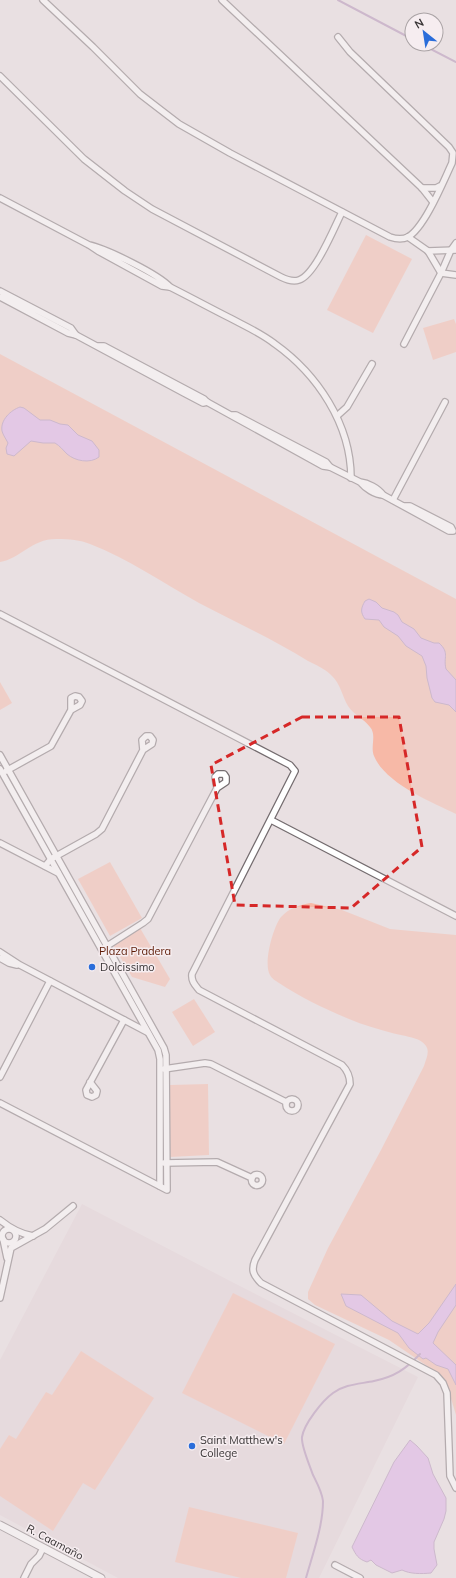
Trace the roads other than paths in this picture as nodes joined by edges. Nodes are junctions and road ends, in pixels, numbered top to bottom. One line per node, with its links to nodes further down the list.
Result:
1 (43, 0): 9 (street)
2 (222, 0): 6 (street)
3 (338, 36): 5 (street)
4 (0, 76): 9 (street)
5 (440, 186): 6 (street); 8 (street)
6 (422, 188): 8 (street)
7 (0, 199): 22 (street)
8 (433, 202): 10 (street)
9 (342, 212): 10 (street)
10 (408, 237): 13 (street)
11 (456, 243): 12 (street)
12 (453, 250): 13 (street); 14 (street)
13 (428, 251): 14 (street)
14 (441, 273): 15 (street); 19 (street)
15 (456, 275)
16 (0, 291): 18 (street)
17 (0, 297): 18 (street)
18 (22, 306): 23 (street)
19 (404, 344)
20 (372, 364): 22 (street)
21 (445, 402): 24 (street)
22 (337, 416): 23 (street)
23 (351, 478): 24 (street)
24 (393, 500): 25 (street)
25 (454, 532)
26 (0, 614): 33 (street)
27 (71, 710): 30 (street)
28 (143, 750): 35 (street)
29 (0, 755): 30 (street)
30 (8, 770): 31 (street); 35 (street)
31 (1, 771): 36 (street)
32 (217, 788): 41 (street)
33 (271, 820): 40 (street); 74 (street)
34 (0, 843): 37 (street)
35 (56, 856): 36 (street); 39 (street)
36 (50, 859): 37 (street); 38 (street)
37 (45, 866): 38 (street)
38 (59, 873): 39 (street); 42 (street)
39 (69, 879): 41 (street)
40 (456, 916)
41 (107, 946): 42 (street); 47 (street)
42 (101, 949): 48 (street)
43 (0, 952): 45 (street)
44 (0, 958): 45 (street)
45 (20, 965): 46 (street)
46 (50, 981): 51 (street); 57 (street)
47 (130, 988): 48 (street); 49 (street)
48 (124, 991): 50 (street)
49 (145, 1014): 50 (street); 54 (street)
50 (140, 1018): 52 (street); 53 (street)
51 (124, 1020): 52 (street); 58 (street)
52 (133, 1024): 53 (street)
53 (148, 1032): 54 (street); 56 (street)
54 (158, 1037): 55 (street)
55 (166, 1069): 56 (street); 59 (street); 62 (street)
56 (160, 1070): 61 (street)
57 (0, 1077)
58 (90, 1082)
59 (286, 1102)
60 (0, 1103): 64 (street)
61 (160, 1163): 62 (street); 64 (street)
62 (167, 1163): 63 (street); 64 (street)
63 (252, 1178)
64 (160, 1186)
65 (73, 1206): 69 (street)
66 (0, 1220): 67 (street)
67 (12, 1229): 69 (street); 70 (street); 71 (street)
68 (0, 1231): 70 (street)
69 (33, 1236): 71 (street)
70 (1, 1238): 71 (street); 72 (street)
71 (15, 1242): 72 (street)
72 (7, 1264): 73 (street)
73 (0, 1298)
74 (456, 1488)
75 (0, 1525): 76 (street, R. Caamaño)
76 (43, 1548): 78 (street); 79 (street, R. Caamaño)
77 (334, 1565): 80 (street)
78 (24, 1578)
79 (101, 1578)
80 (360, 1578)

